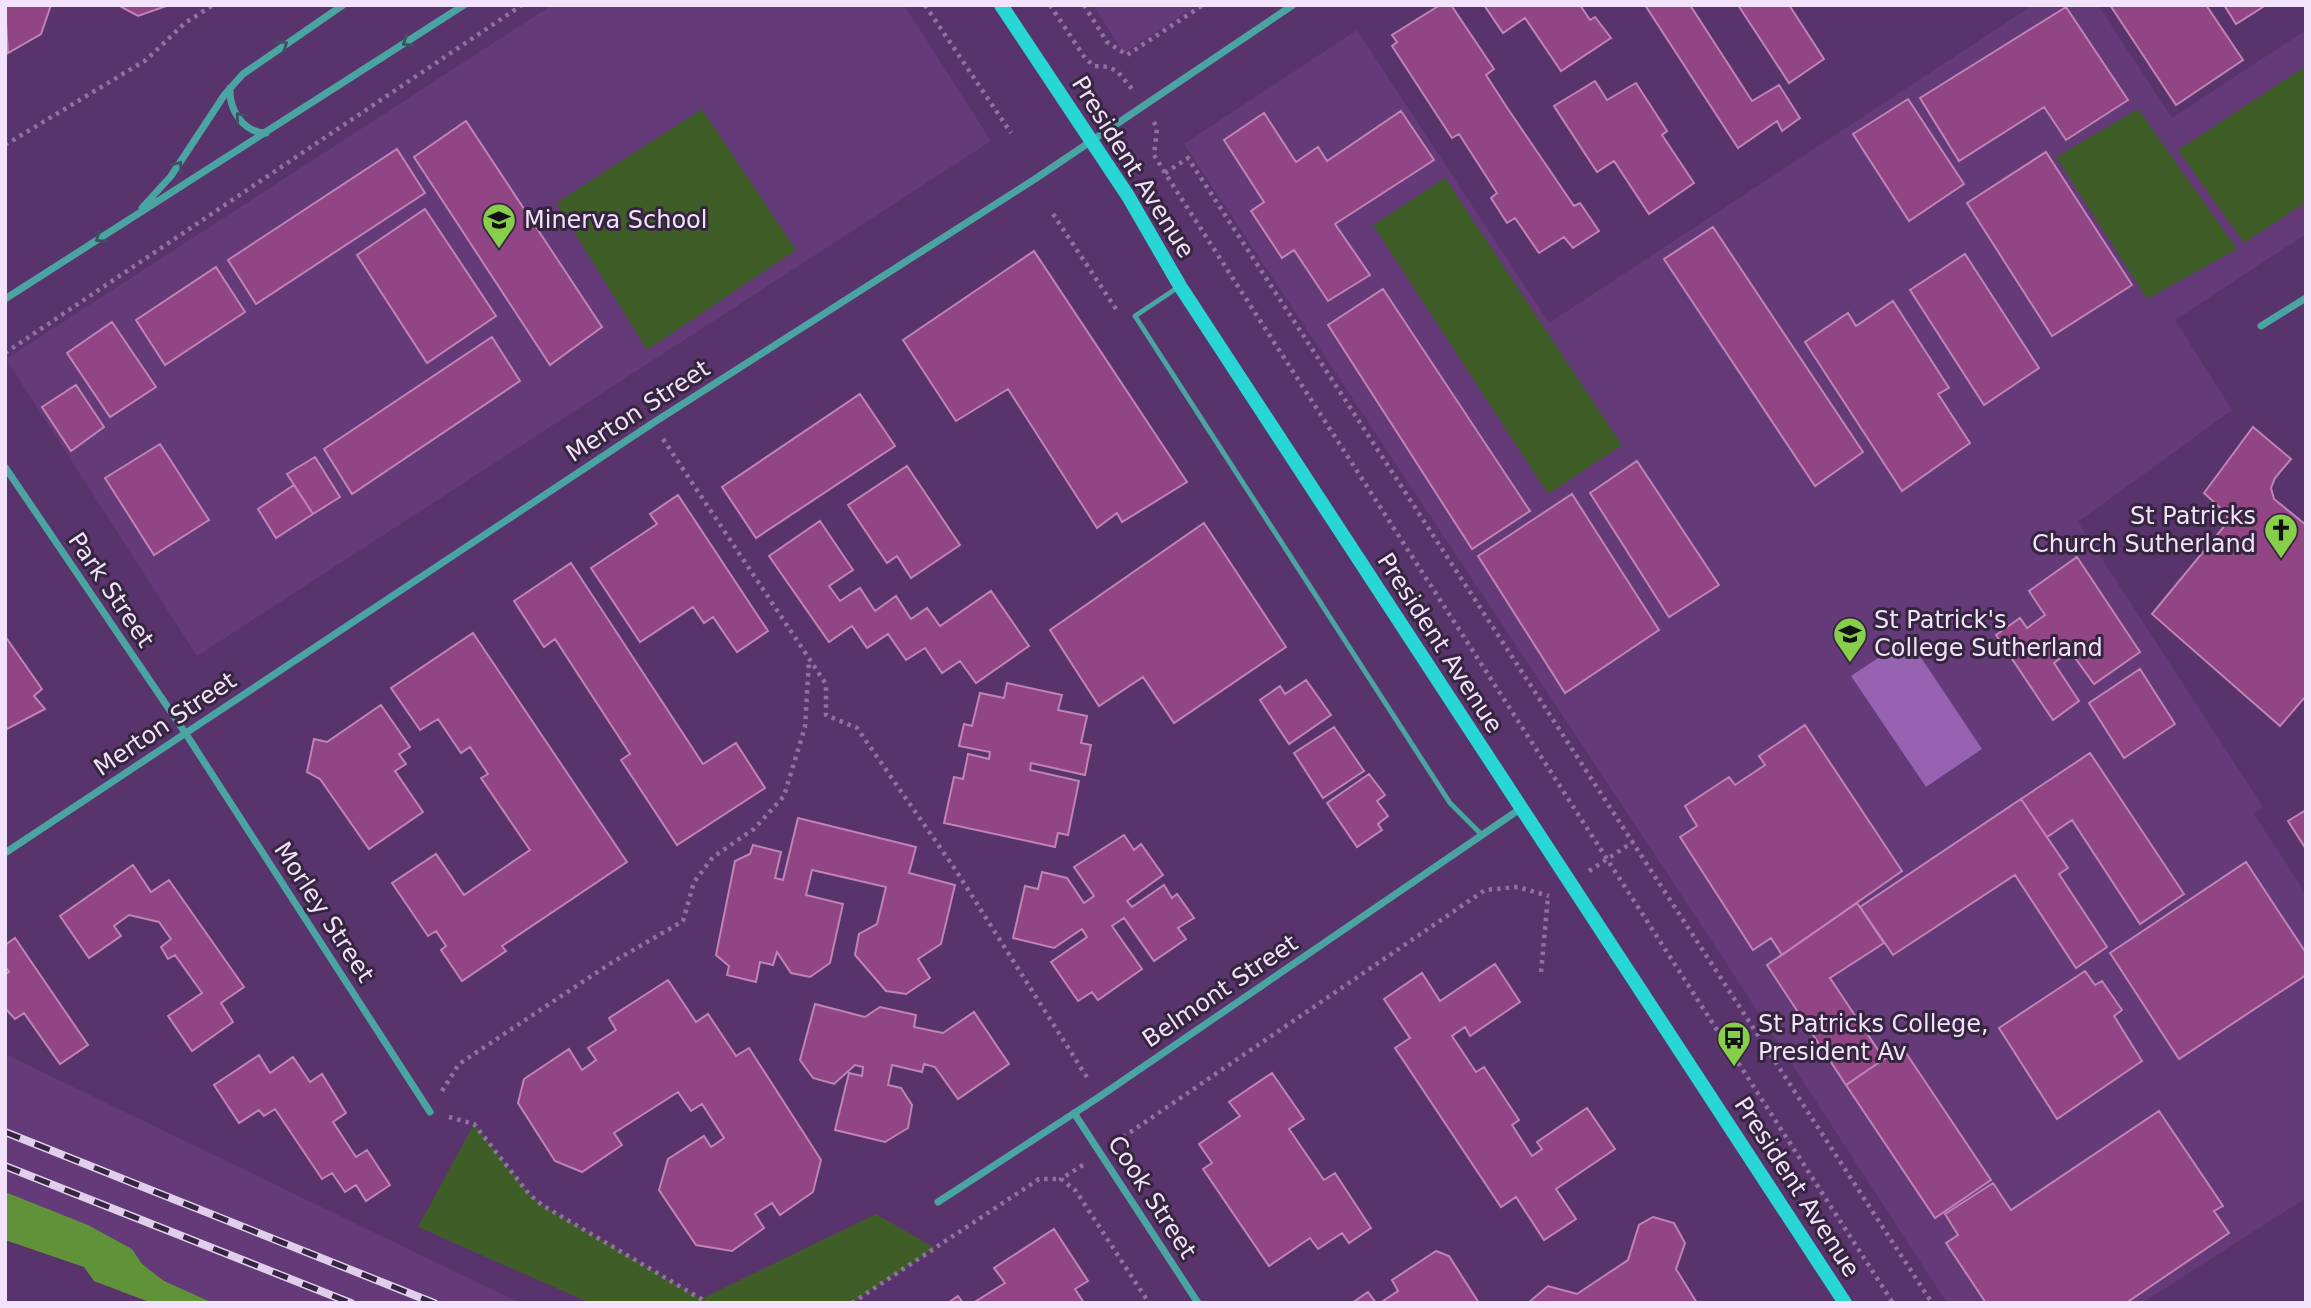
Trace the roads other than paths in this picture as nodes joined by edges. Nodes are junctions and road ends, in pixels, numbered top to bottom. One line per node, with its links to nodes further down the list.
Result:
1 (343, 5): 5 (street, one-way to 1)
2 (464, 5): 6 (street, one-way to 6)
3 (1001, 5): 7 (street, President Avenue)
4 (1293, 5): 7 (street, Merton Street)
5 (230, 88): 6 (street, one-way to 5); 8 (street, one-way to 5)
6 (267, 133): 8 (street)
7 (1091, 141): 9 (street, President Avenue); 14 (street, Merton Street)
8 (133, 217): 11 (street, one-way to 11)
9 (1180, 286): 15 (street, President Avenue); 16 (lane)
10 (2306, 298): 12 (street)
11 (5, 299)
12 (2261, 326)
13 (5, 467): 14 (street, Park Street)
14 (186, 733): 17 (street, Merton Street); 18 (street, Morley Street)
15 (1520, 809): 16 (street, Belmont Street); 22 (street, President Avenue)
16 (1482, 835): 19 (street, Belmont Street)
17 (5, 853)
18 (430, 1112)
19 (1074, 1113): 20 (street, Belmont Street); 21 (street, Cook Street)
20 (938, 1202)
21 (1198, 1303)
22 (1845, 1303)

